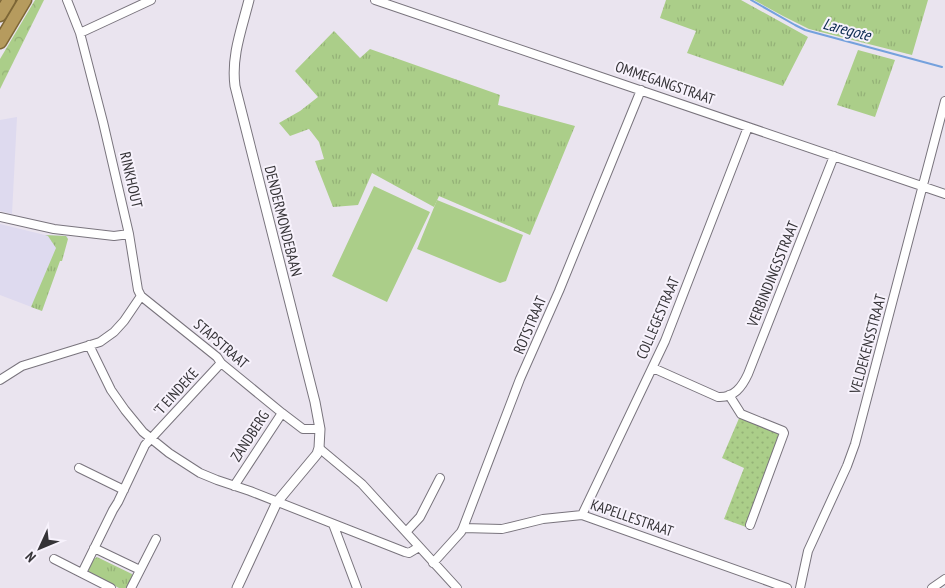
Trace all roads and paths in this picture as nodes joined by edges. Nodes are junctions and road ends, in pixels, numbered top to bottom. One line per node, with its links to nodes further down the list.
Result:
1 (9, 0): 7 (highway)
2 (25, 0): 9 (highway)
3 (67, 0): 8 (street, RINKHOUT)
4 (151, 0): 8 (street)
5 (249, 0): 25 (street, DENDERMONDEBAAN)
6 (375, 0): 10 (street, OMMEGANGSTRAAT)
7 (0, 15)
8 (80, 33): 17 (street, RINKHOUT)
9 (0, 42)
10 (641, 90): 12 (street, OMMEGANGSTRAAT); 36 (street, ROTSTRAAT)
11 (945, 101): 14 (street, VELDEKENSSTRAAT)
12 (748, 127): 13 (street, OMMEGANGSTRAAT); 21 (street, COLLEGESTRAAT)
13 (834, 156): 14 (street, OMMEGANGSTRAAT); 23 (street, VERBINDINGSSTRAAT)
14 (923, 186): 15 (street, OMMEGANGSTRAAT); 52 (street, VELDEKENSSTRAAT)
15 (945, 194)
16 (0, 217): 17 (street)
17 (129, 234): 18 (street, RINKHOUT)
18 (141, 296): 19 (street); 20 (street, STAPSTRAAT)
19 (89, 345): 22 (street); 26 (street)
20 (221, 363): 24 (street, STAPSTRAAT); 26 (street, 'T EINDEKE)
21 (653, 368): 23 (street); 33 (street, COLLEGESTRAAT)
22 (0, 380)
23 (729, 396): 35 (street)
24 (282, 413): 25 (street, ZANDBERG); 30 (street, ZANDBERG)
25 (320, 429): 27 (street, DENDERMONDEBAAN)
26 (151, 440): 30 (street); 31 (street, 'T EINDEKE)
27 (319, 448): 32 (street); 37 (street)
28 (79, 468): 31 (street)
29 (440, 478): 37 (street)
30 (234, 486): 32 (street)
31 (124, 490): 40 (street, 'T EINDEKE)
32 (277, 502): 34 (street); 48 (street)
33 (582, 515): 36 (street, KAPELLESTRAAT); 51 (street, KAPELLESTRAAT)
34 (334, 524): 39 (street); 49 (street)
35 (750, 526)
36 (463, 528): 42 (street, ROTSTRAAT)
37 (407, 531): 39 (street)
38 (156, 539): 43 (street)
39 (419, 546): 42 (street)
40 (94, 548): 43 (street); 44 (street, 'T EINDEKE)
41 (54, 559): 44 (street)
42 (433, 563): 50 (street)
43 (140, 570): 47 (street)
44 (82, 573): 46 (street)
45 (945, 579): 53 (street)
46 (112, 588)
47 (131, 588)
48 (237, 588)
49 (357, 588)
50 (457, 588)
51 (786, 588)
52 (800, 588)
53 (932, 588)

